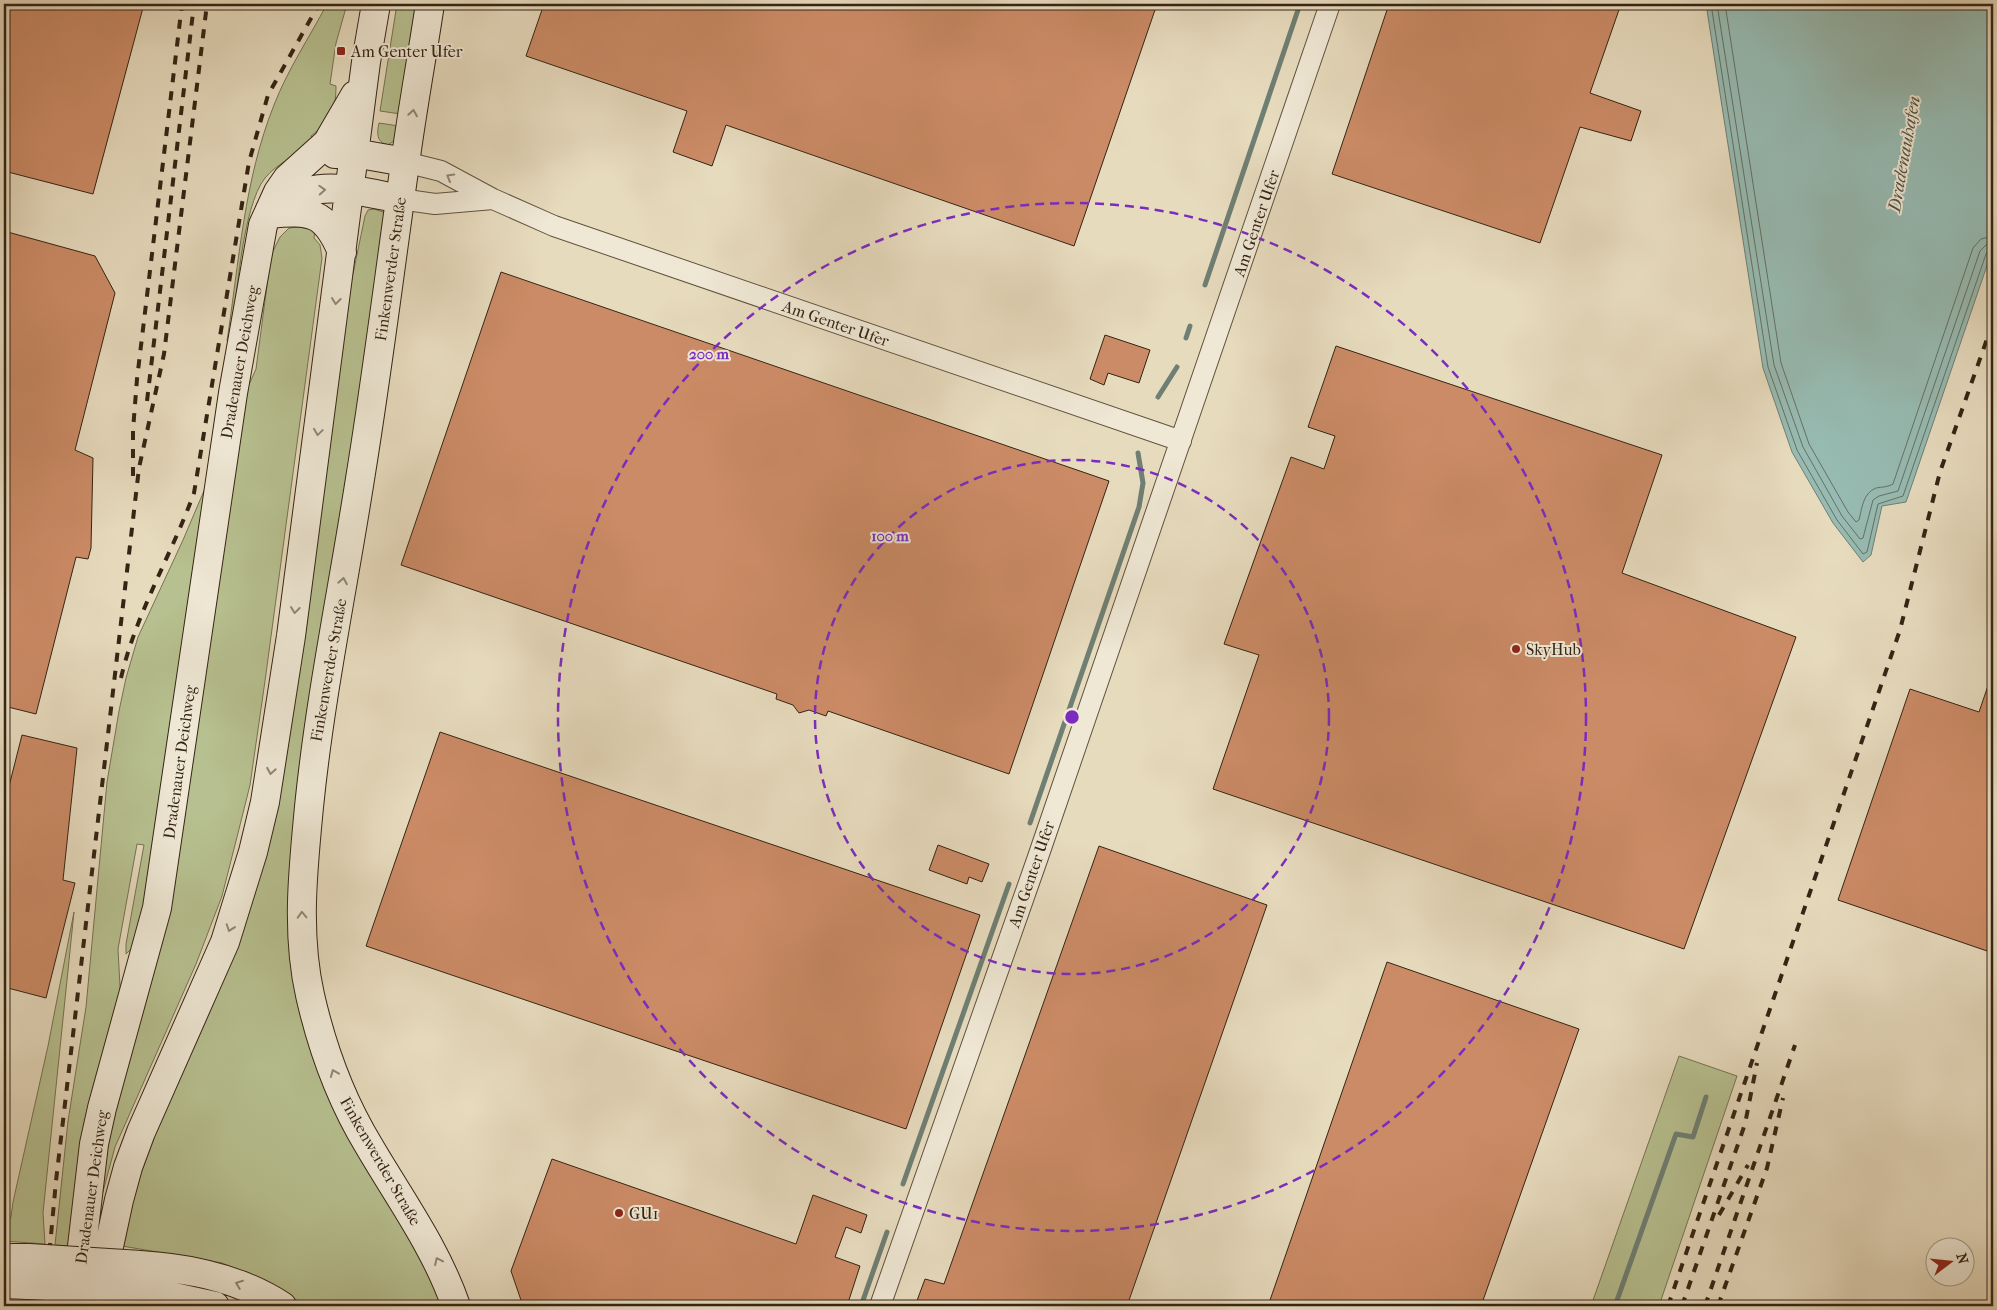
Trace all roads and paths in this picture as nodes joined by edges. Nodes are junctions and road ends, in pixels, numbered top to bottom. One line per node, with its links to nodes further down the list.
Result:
1 (376, 4): 4 (main road)
2 (430, 4): 7 (main road, Finkenwerder Straße, one-way to 2)
3 (1330, 4): 13 (street, Am Genter Ufer)
4 (363, 81): 5 (main road); 6 (main road, Dradenauer Deichweg)
5 (354, 153): 6 (main road); 7 (main road); 8 (main road)
6 (313, 157): 11 (main road, Dradenauer Deichweg)
7 (405, 162): 9 (main road, Finkenwerder Straße); 10 (street, Am Genter Ufer, one-way to 7)
8 (349, 190): 9 (main road); 11 (main road, one-way to 8); 12 (main road)
9 (400, 199): 10 (street, Am Genter Ufer); 20 (main road, Finkenwerder Straße, one-way to 9)
10 (493, 199): 13 (street, Am Genter Ufer)
11 (267, 214): 12 (main road); 17 (main road, Dradenauer Deichweg)
12 (342, 252): 16 (main road, one-way to 16)
13 (1181, 441): 21 (street, Am Genter Ufer)
14 (16, 1258): 16 (main road, bridge)
15 (16, 1285): 16 (main road, bridge)
16 (118, 1287): 18 (main road); 19 (main road, one-way to 16)
17 (74, 1306)
18 (215, 1306)
19 (282, 1306)
20 (456, 1306)
21 (880, 1306)

